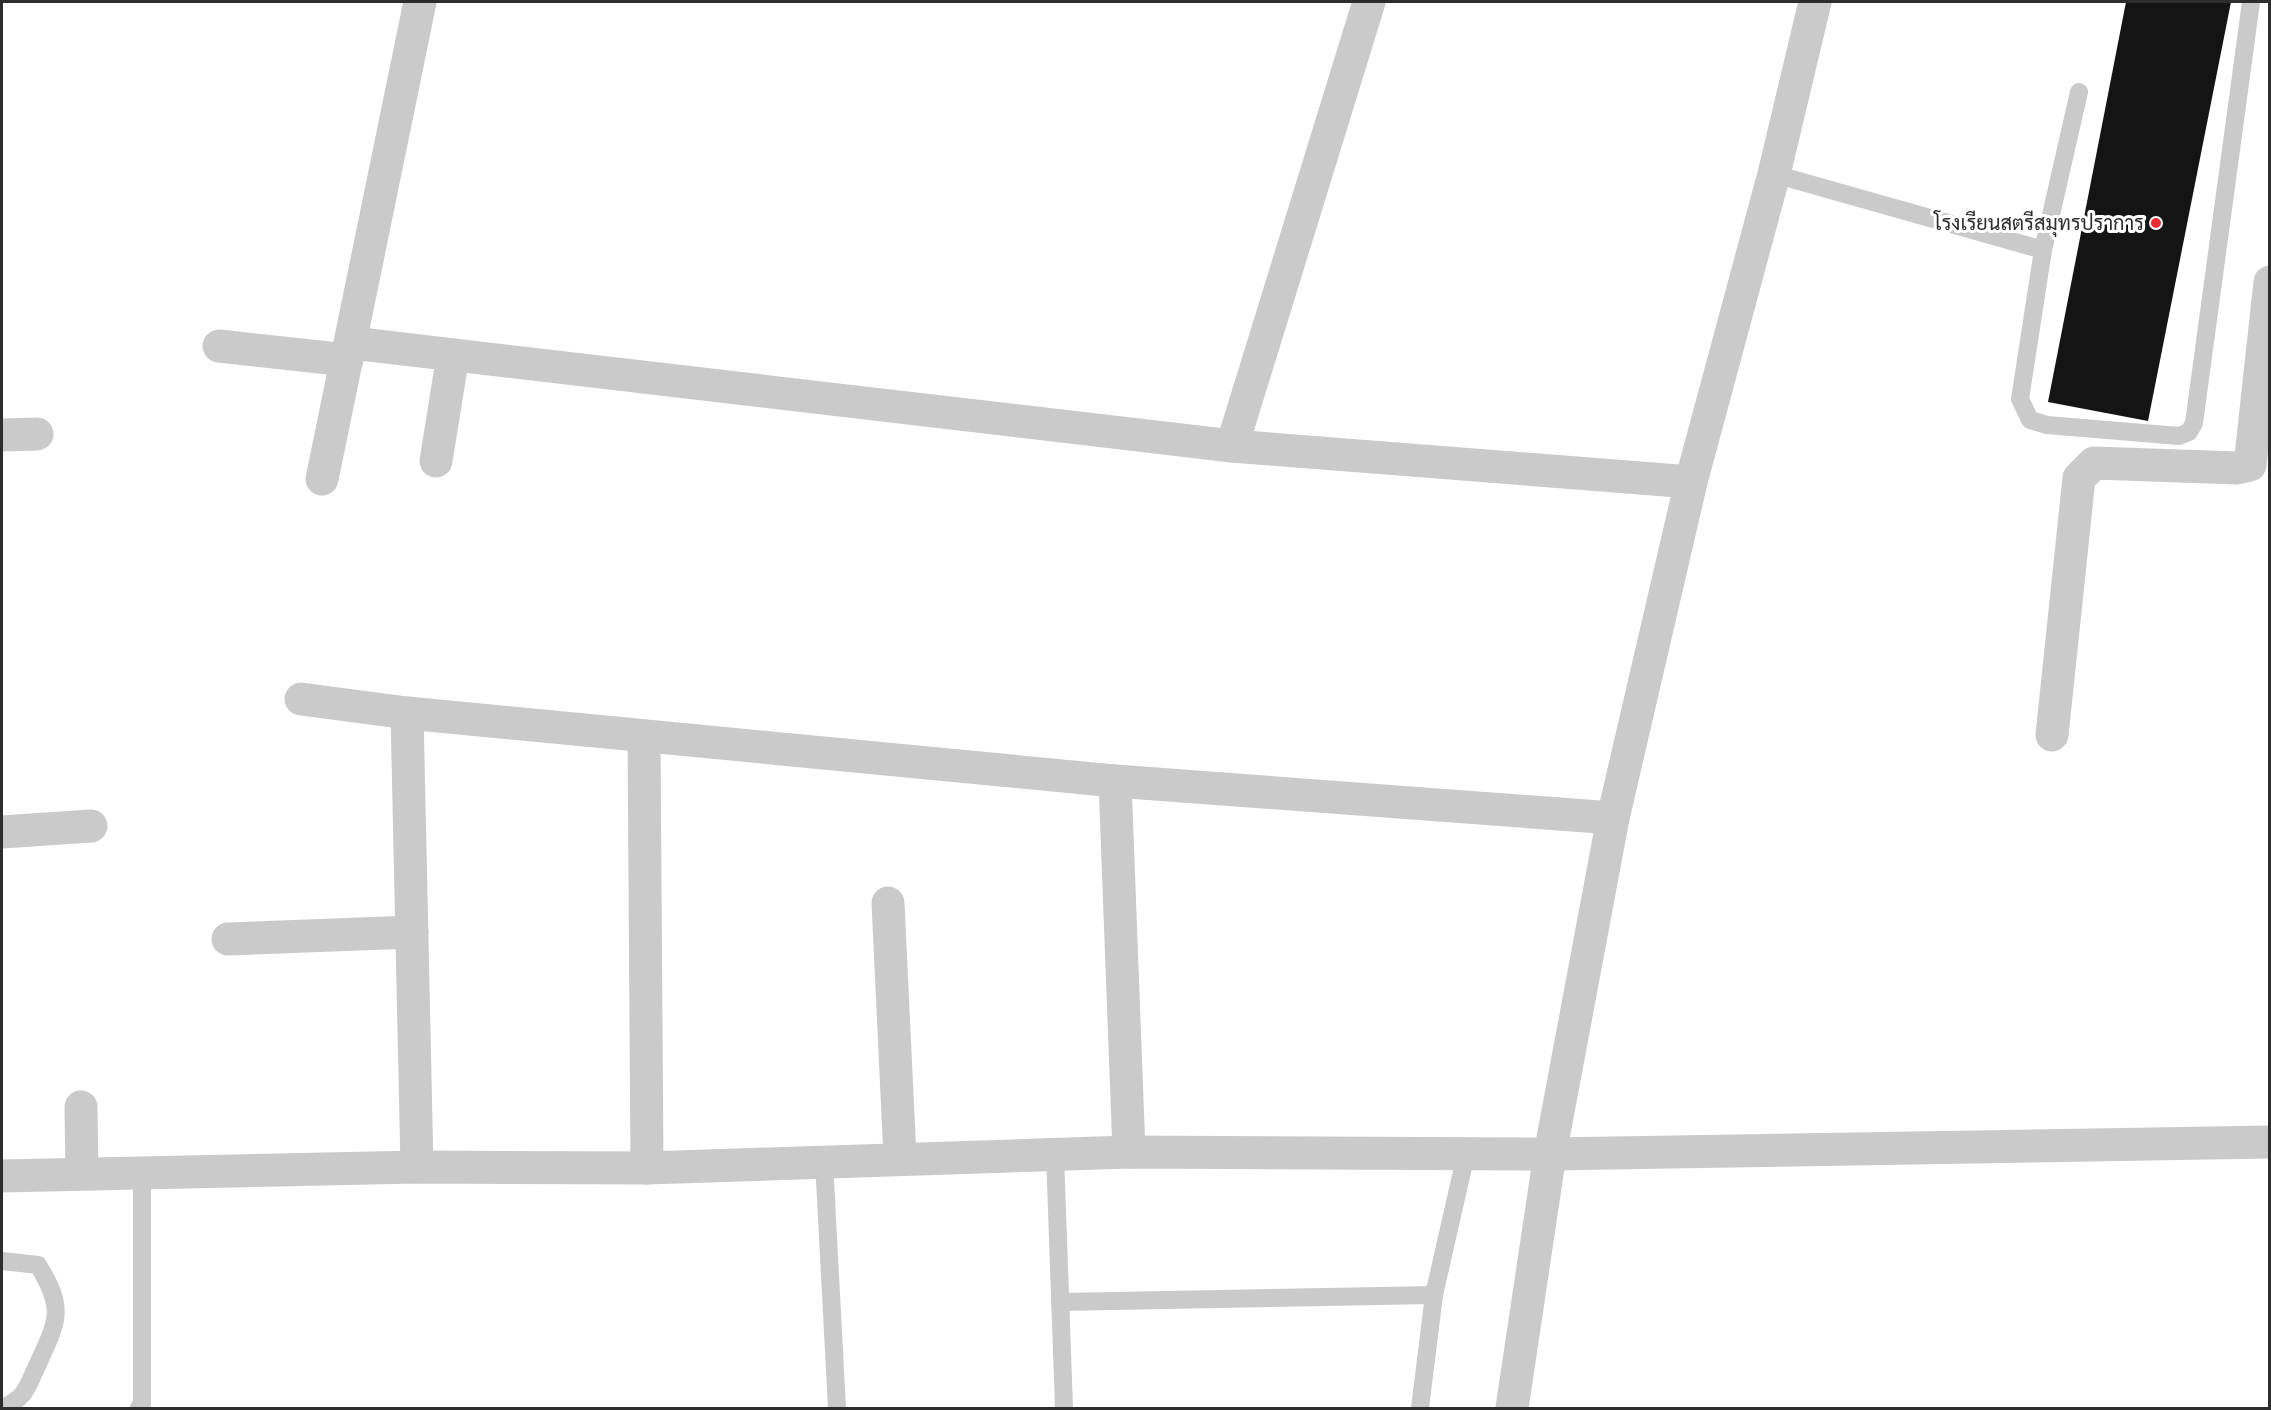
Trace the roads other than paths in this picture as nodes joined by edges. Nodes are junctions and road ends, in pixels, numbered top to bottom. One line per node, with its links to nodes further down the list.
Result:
1 (420, 2): 10 (street)
2 (1369, 2): 14 (street)
3 (1815, 2): 6 (street)
4 (2251, 2): 7 (lane)
5 (2079, 92): 7 (lane)
6 (1774, 174): 7 (lane); 17 (street)
7 (2043, 250)
8 (2270, 282): 20 (street)
9 (219, 346): 10 (street)
10 (349, 351): 11 (street); 16 (street)
11 (453, 355): 14 (street); 15 (street)
12 (37, 434): 13 (street)
13 (2, 435)
14 (1232, 446): 17 (street)
15 (436, 461)
16 (322, 479)
17 (1691, 482): 23 (street)
18 (301, 699): 19 (street)
19 (407, 713): 21 (street); 27 (street)
20 (2052, 735)
21 (644, 736): 22 (street); 38 (street)
22 (1115, 781): 23 (street); 31 (street)
23 (1613, 818): 34 (street)
24 (92, 826): 25 (street)
25 (2, 832)
26 (888, 903): 35 (street)
27 (412, 932): 28 (street); 37 (street)
28 (228, 939)
29 (81, 1107): 40 (street)
30 (2270, 1142): 34 (street)
31 (1129, 1152): 32 (street); 33 (street)
32 (1055, 1154): 35 (street); 44 (lane)
33 (1466, 1154): 34 (street); 43 (lane)
34 (1550, 1154): 51 (street)
35 (900, 1158): 36 (street)
36 (824, 1161): 38 (street); 48 (lane)
37 (417, 1167): 38 (street); 39 (street)
38 (647, 1168)
39 (142, 1172): 40 (street); 47 (lane)
40 (82, 1173): 41 (street)
41 (2, 1176)
42 (2, 1261): 45 (lane)
43 (1434, 1295): 44 (lane); 50 (lane)
44 (1060, 1302): 49 (lane)
45 (24, 1404): 46 (lane)
46 (3, 1408)
47 (139, 1408)
48 (837, 1408)
49 (1064, 1408)
50 (1420, 1408)
51 (1512, 1408)

